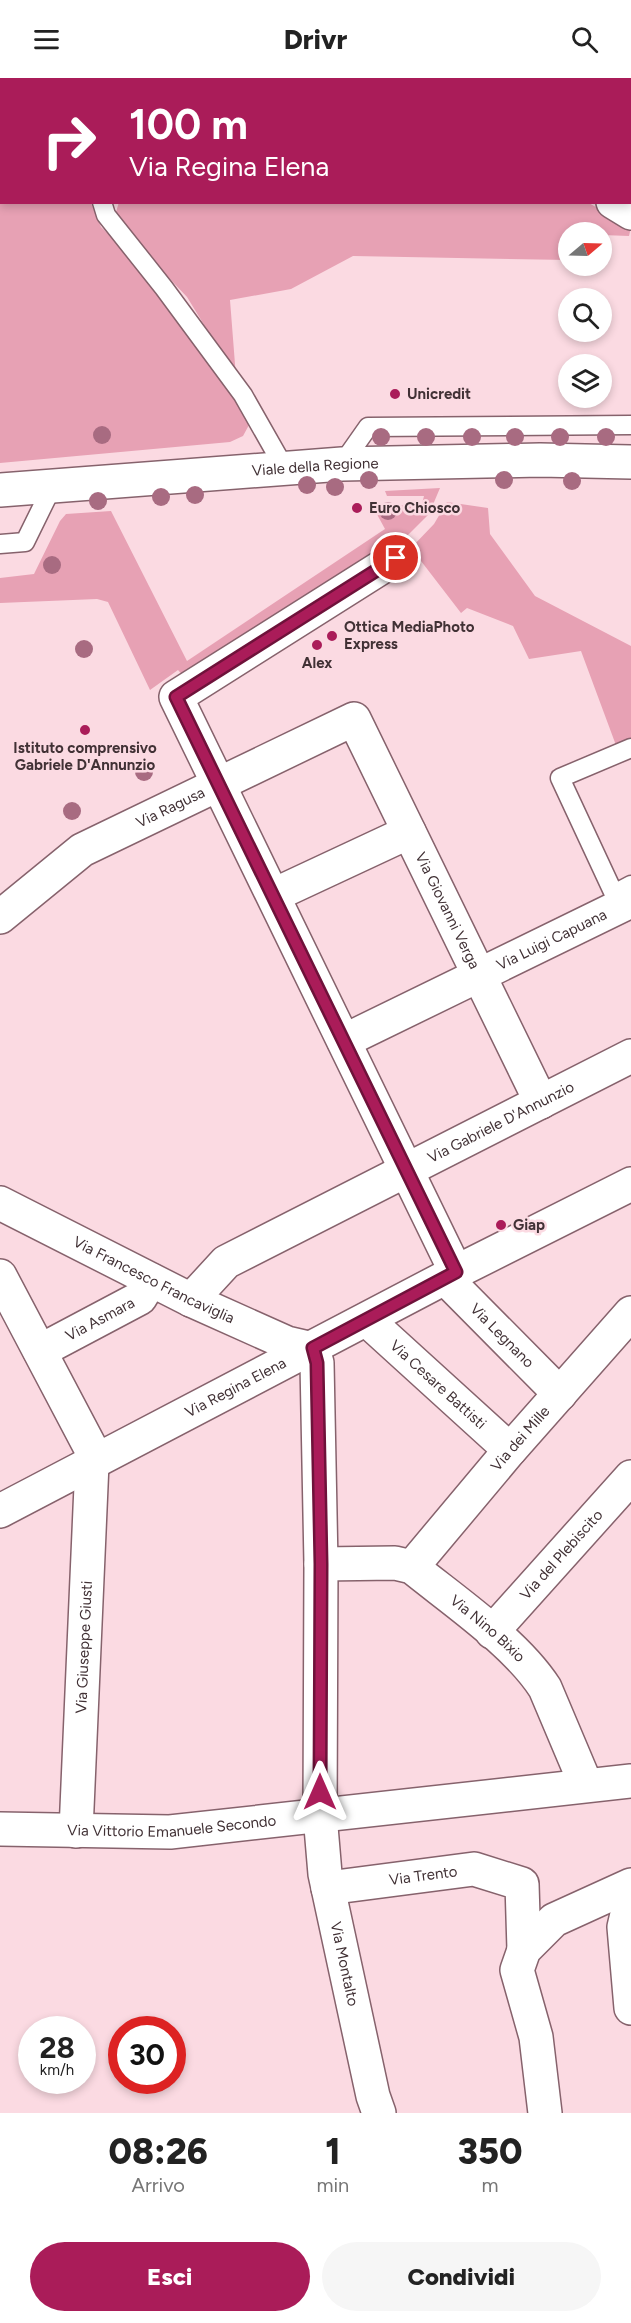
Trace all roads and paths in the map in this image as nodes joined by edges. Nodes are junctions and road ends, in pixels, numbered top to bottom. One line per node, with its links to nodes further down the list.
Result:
1 (103, 204): 5 (lane)
2 (631, 425): 4 (lane)
3 (631, 462): 4 (street, Viale della Regione)
4 (342, 464): 5 (street, Viale della Regione)
5 (285, 470): 6 (street, Viale della Regione)
6 (52, 485): 7 (street, Viale della Regione); 8 (lane)
7 (0, 490)
8 (0, 544)
9 (396, 558): 12 (street, Via Legnano)
10 (354, 719): 12 (street, Via Ragusa); 13 (street, Via Giovanni Verga)
11 (631, 748): 14 (lane)
12 (219, 783): 15 (street, Via Legnano); 17 (street, Via Ragusa)
13 (409, 832): 15 (street); 18 (street, Via Giovanni Verga)
14 (631, 885)
15 (274, 895): 19 (street, Via Legnano)
16 (631, 901): 18 (street, Via Luigi Capuana)
17 (0, 917)
18 (479, 976): 19 (street, Via Luigi Capuana); 21 (street, Via Giovanni Verga)
19 (344, 1041): 22 (street, Via Legnano)
20 (631, 1056): 21 (street, Via Gabriele D'Annunzio)
21 (541, 1102): 22 (street, Via Gabriele D'Annunzio)
22 (406, 1170): 25 (street, Via Legnano); 28 (street, Via Gabriele D'Annunzio)
23 (631, 1184): 25 (street, Via Regina Elena)
24 (0, 1203): 27 (street, Via Francesco Francaviglia)
25 (451, 1275): 30 (street, Via Regina Elena); 33 (street, Via Legnano)
26 (0, 1276): 32 (street)
27 (151, 1280): 28 (street, Via Francesco Francaviglia); 32 (street, Via Asmara)
28 (191, 1300): 31 (street, Via Francesco Francaviglia)
29 (631, 1313): 33 (street, Via dei Mille)
30 (367, 1320): 31 (street, Via Regina Elena); 34 (street, Via Cesare Battisti)
31 (313, 1348): 35 (street, Via Regina Elena); 38 (street, Via Montalto)
32 (40, 1351): 35 (street)
33 (560, 1394): 34 (street, Via dei Mille)
34 (510, 1450): 39 (street, Via dei Mille)
35 (94, 1462): 37 (street, Via Regina Elena); 45 (street, Via Giuseppe Giusti)
36 (631, 1477): 40 (street, Via del Plebiscito)
37 (0, 1511)
38 (321, 1564): 39 (street); 43 (street, Via Montalto)
39 (412, 1567): 40 (street, Via Nino Bixio)
40 (492, 1632): 42 (street, Via Nino Bixio)
41 (631, 1781): 42 (street, Via Vittorio Emanuele Secondo)
42 (586, 1785): 43 (street, Via Vittorio Emanuele Secondo)
43 (320, 1815): 45 (street, Via Vittorio Emanuele Secondo); 47 (street, Via Montalto)
44 (0, 1829): 45 (street, Via Vittorio Emanuele Secondo)
45 (76, 1831)
46 (631, 1885): 49 (street)
47 (328, 1888): 49 (street, Via Trento); 52 (street, Via Montalto)
48 (631, 1897): 50 (street)
49 (524, 1950): 51 (street)
50 (631, 2008)
51 (544, 2107)
52 (379, 2113)

